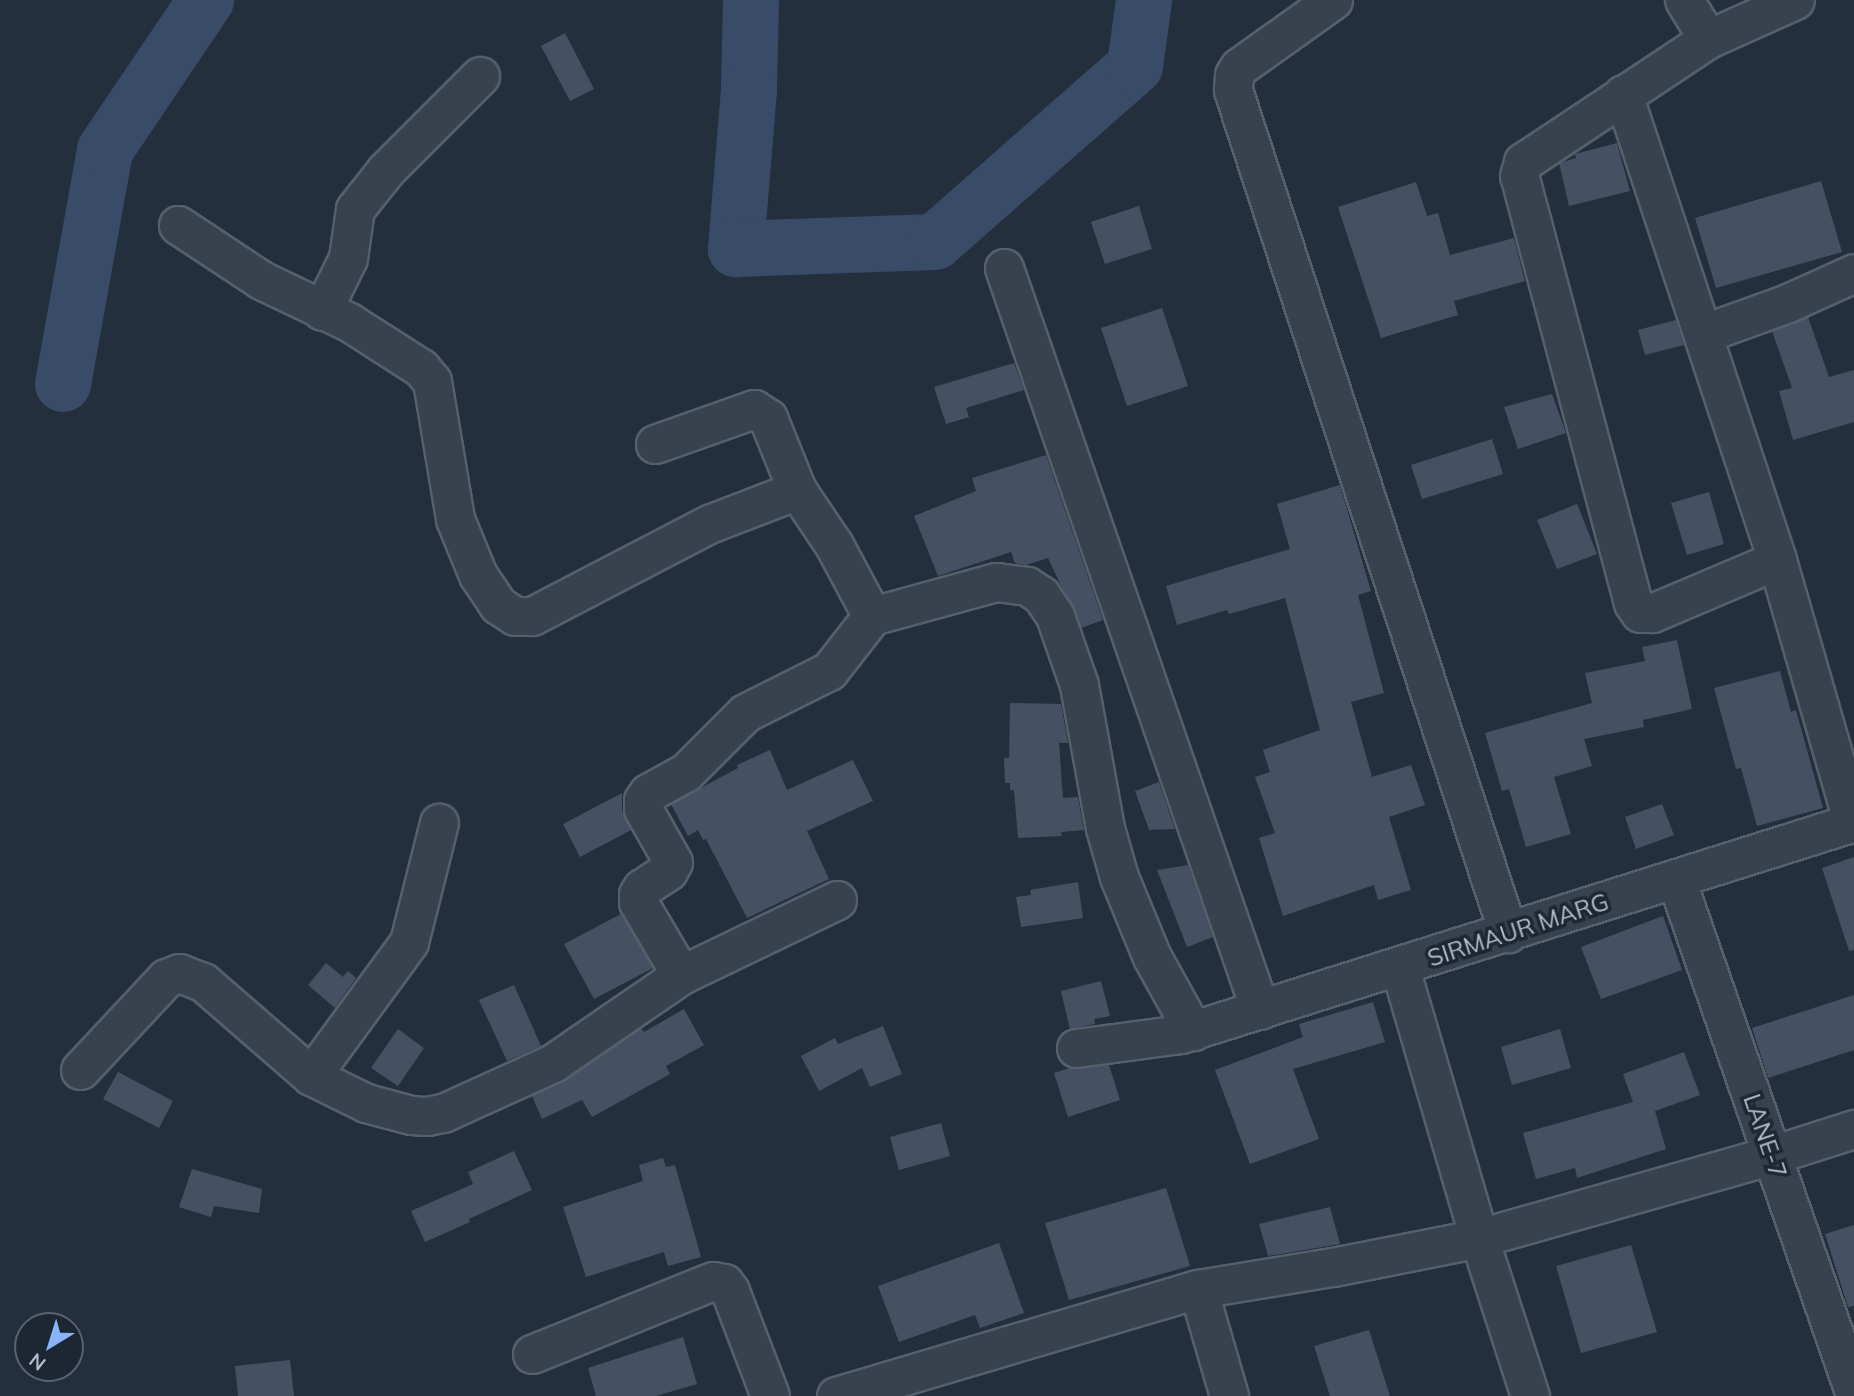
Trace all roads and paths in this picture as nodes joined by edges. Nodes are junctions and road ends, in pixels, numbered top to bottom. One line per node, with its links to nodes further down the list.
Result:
1 (1333, 0): 20 (street)
2 (1684, 0): 4 (street)
3 (1795, 0): 4 (street)
4 (1708, 39): 6 (street)
5 (480, 76): 10 (street)
6 (1623, 94): 11 (street); 14 (street)
7 (178, 225): 10 (street)
8 (1004, 268): 23 (street)
9 (1854, 273): 11 (street)
10 (322, 311): 13 (street)
11 (1705, 333): 14 (street)
12 (655, 444): 13 (street)
13 (797, 491): 15 (street)
14 (1777, 560): 16 (street)
15 (872, 616): 22 (street); 24 (street)
16 (1853, 822): 18 (street, SIRMAUR MARG)
17 (439, 823): 27 (street)
18 (1676, 880): 20 (street, SIRMAUR MARG); 29 (street, LANE-7)
19 (836, 900): 22 (street)
20 (1508, 933): 21 (street, SIRMAUR MARG)
21 (1400, 968): 23 (street, SIRMAUR MARG); 30 (street)
22 (681, 975): 27 (street)
23 (1260, 1010): 24 (street, SIRMAUR MARG)
24 (1187, 1033): 25 (street, SIRMAUR MARG)
25 (1076, 1048)
26 (80, 1070): 27 (street)
27 (311, 1076)
28 (1854, 1129): 29 (street)
29 (1772, 1155): 30 (street); 34 (street, LANE-7)
30 (1479, 1238): 31 (street); 38 (street)
31 (1198, 1289): 33 (street); 37 (street)
32 (532, 1354): 35 (street)
33 (912, 1385): 36 (street)
34 (1854, 1392)
35 (770, 1396)
36 (836, 1396)
37 (1229, 1396)
38 (1530, 1396)

